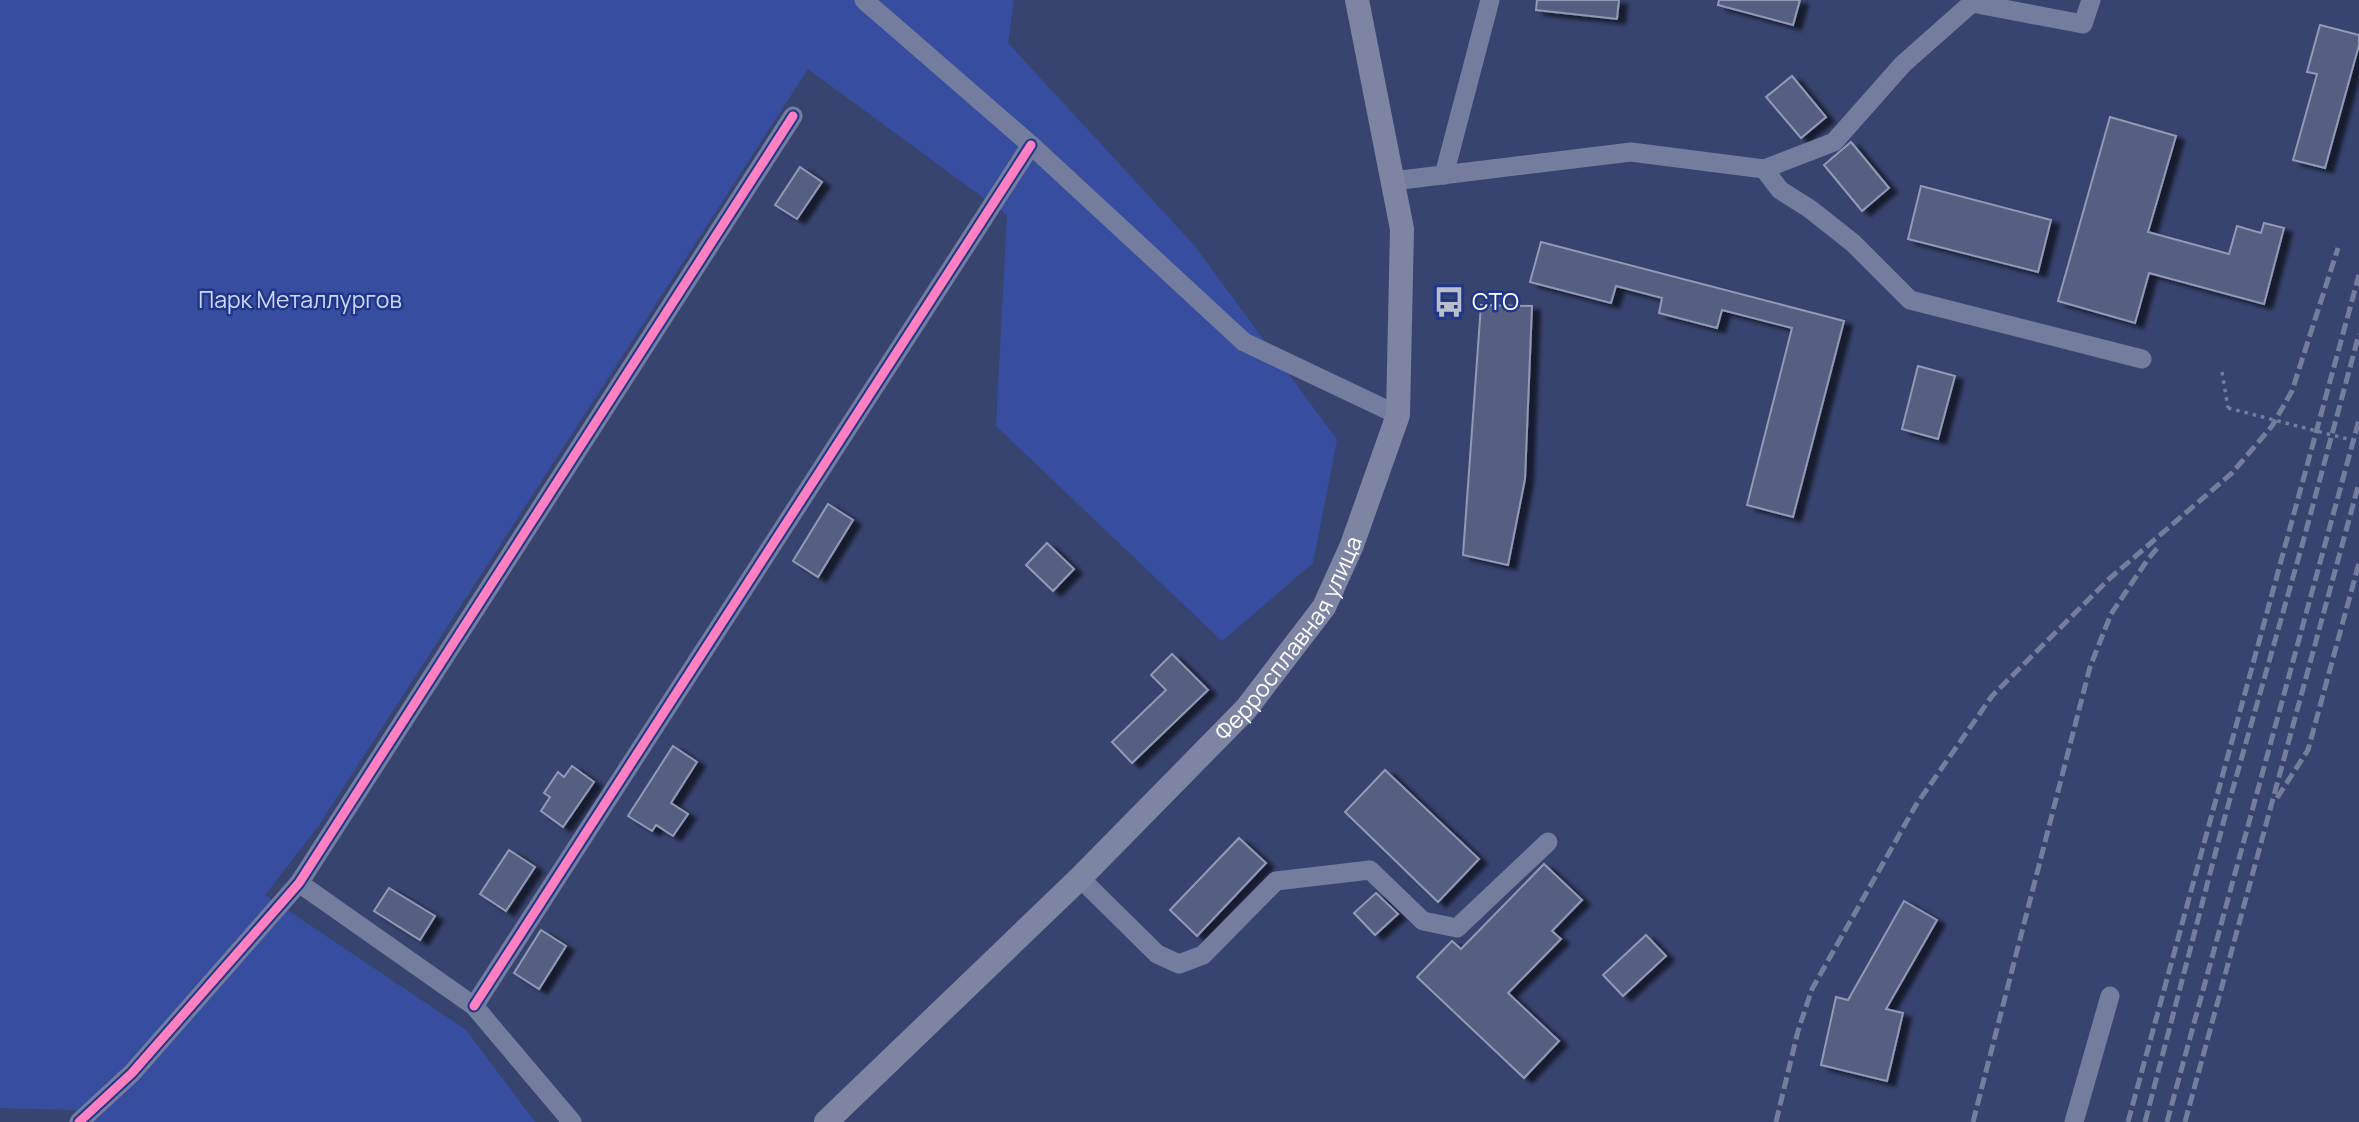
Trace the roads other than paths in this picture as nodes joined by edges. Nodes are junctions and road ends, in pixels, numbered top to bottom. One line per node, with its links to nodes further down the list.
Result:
1 (864, 0): 6 (street)
2 (1357, 0): 9 (main road, Ферросплавная улица)
3 (1490, 0): 8 (street)
4 (2091, 0): 7 (street)
5 (793, 116): 14 (street)
6 (1031, 145): 11 (street); 16 (street)
7 (1764, 169): 8 (street); 10 (street)
8 (1444, 175): 9 (street)
9 (1393, 181): 11 (main road, Ферросплавная улица)
10 (2142, 359)
11 (1398, 415): 13 (main road, Ферросплавная улица)
12 (1548, 842): 13 (street)
13 (1080, 878): 19 (main road, Ферросплавная улица)
14 (299, 883): 16 (street); 17 (street)
15 (2110, 996): 20 (street)
16 (474, 1006): 18 (street)
17 (79, 1122)
18 (572, 1122)
19 (826, 1122)
20 (2074, 1122)

